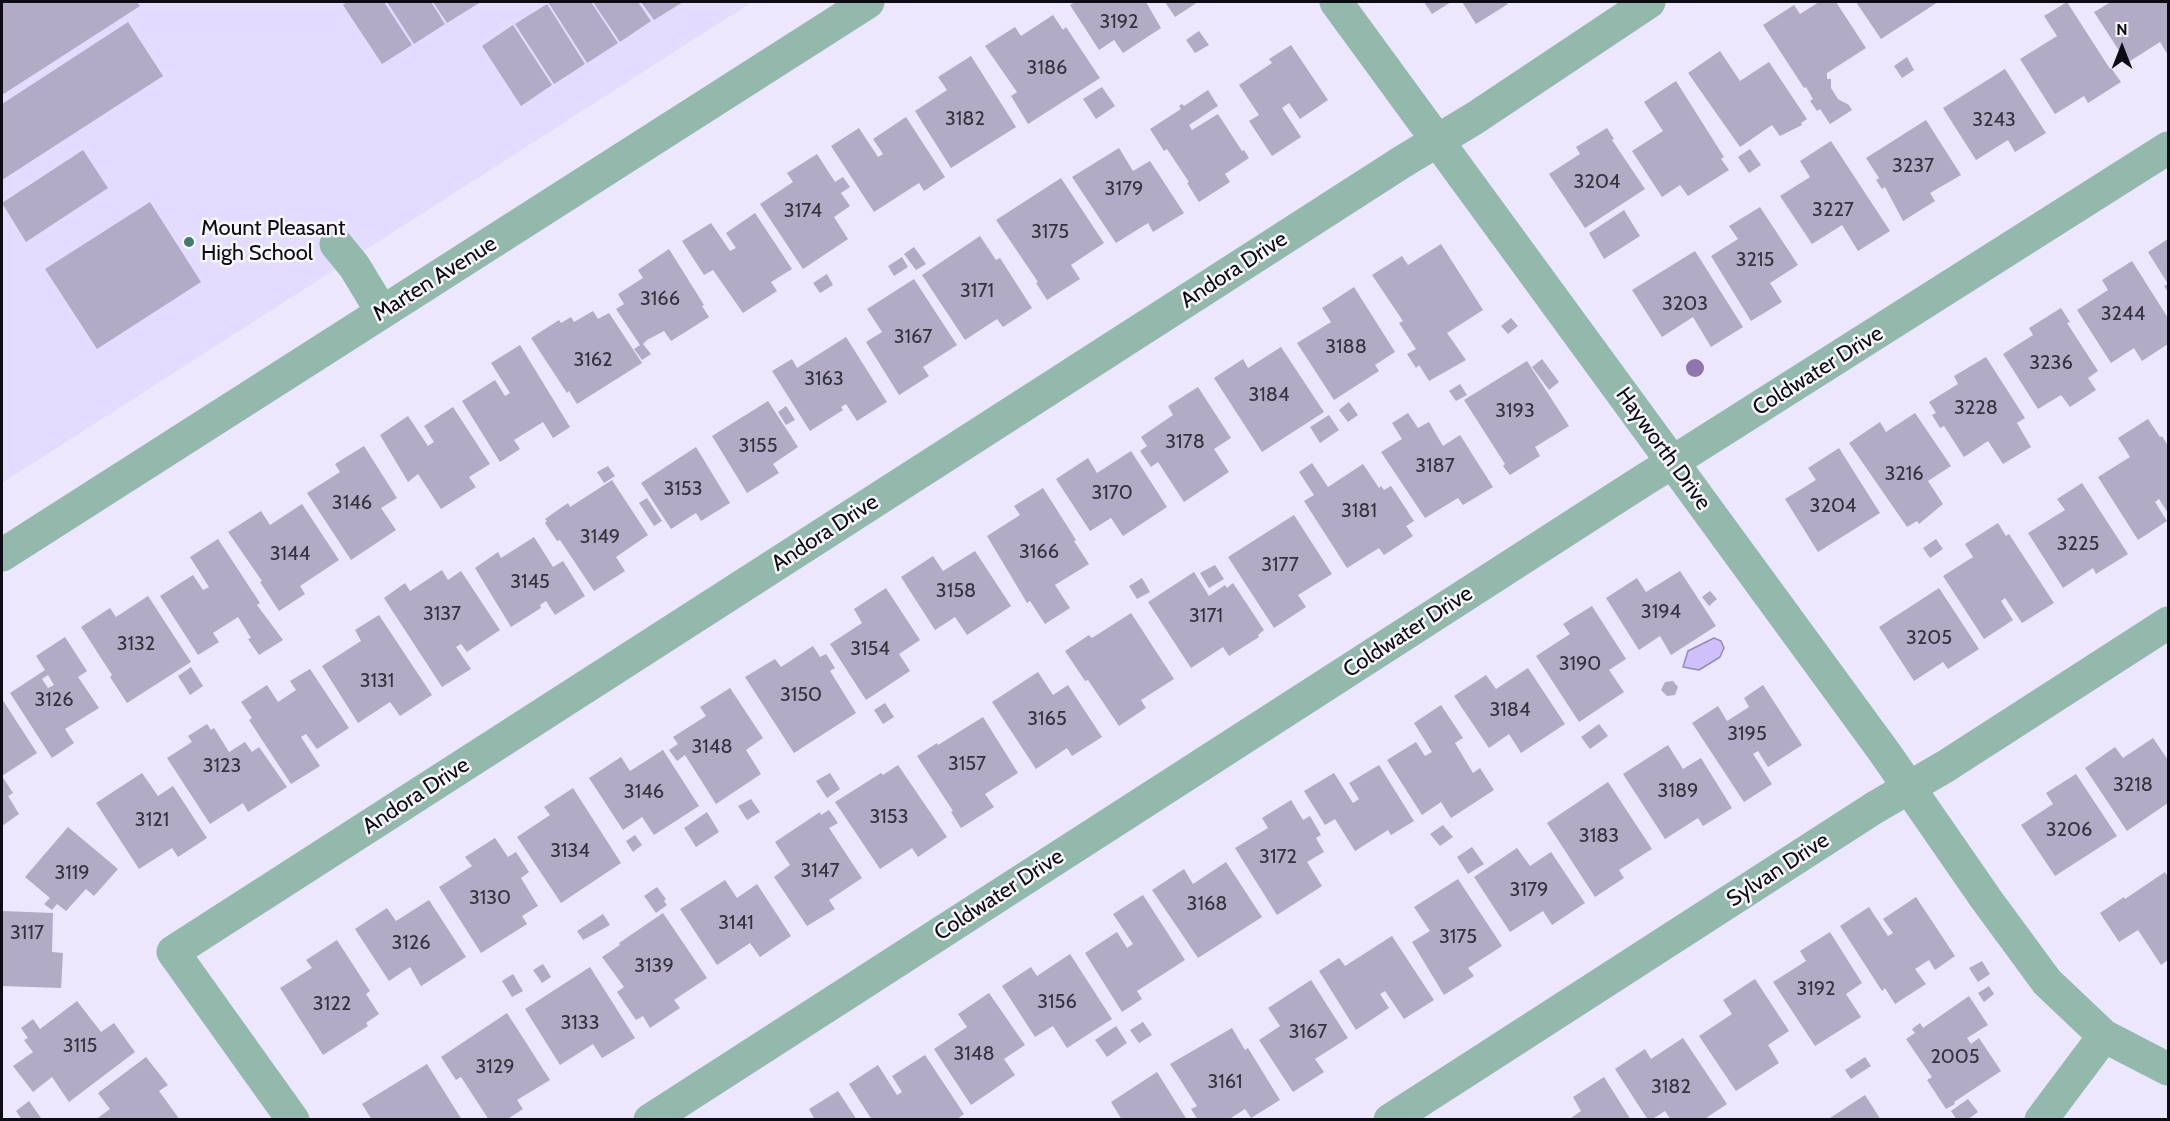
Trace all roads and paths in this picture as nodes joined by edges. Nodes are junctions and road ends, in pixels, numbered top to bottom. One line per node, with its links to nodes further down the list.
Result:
1 (868, 2): 7 (street, Marten Avenue)
2 (1336, 2): 4 (street, Hayworth Drive)
3 (1649, 2): 4 (street, Andora Drive)
4 (1437, 141): 8 (street, Hayworth Drive); 14 (street, Andora Drive)
5 (2169, 148): 8 (street, Coldwater Drive)
6 (336, 244): 7 (street)
7 (382, 312): 9 (street, Marten Avenue)
8 (1673, 462): 11 (street, Hayworth Drive); 15 (street, Coldwater Drive)
9 (2, 555)
10 (2169, 623): 11 (street, Sylvan Drive)
11 (1909, 788): 12 (street, Hayworth Drive); 16 (street, Sylvan Drive)
12 (2104, 1036): 13 (street); 17 (street)
13 (2169, 1069)
14 (293, 1119)
15 (650, 1119)
16 (1390, 1119)
17 (2041, 1119)

